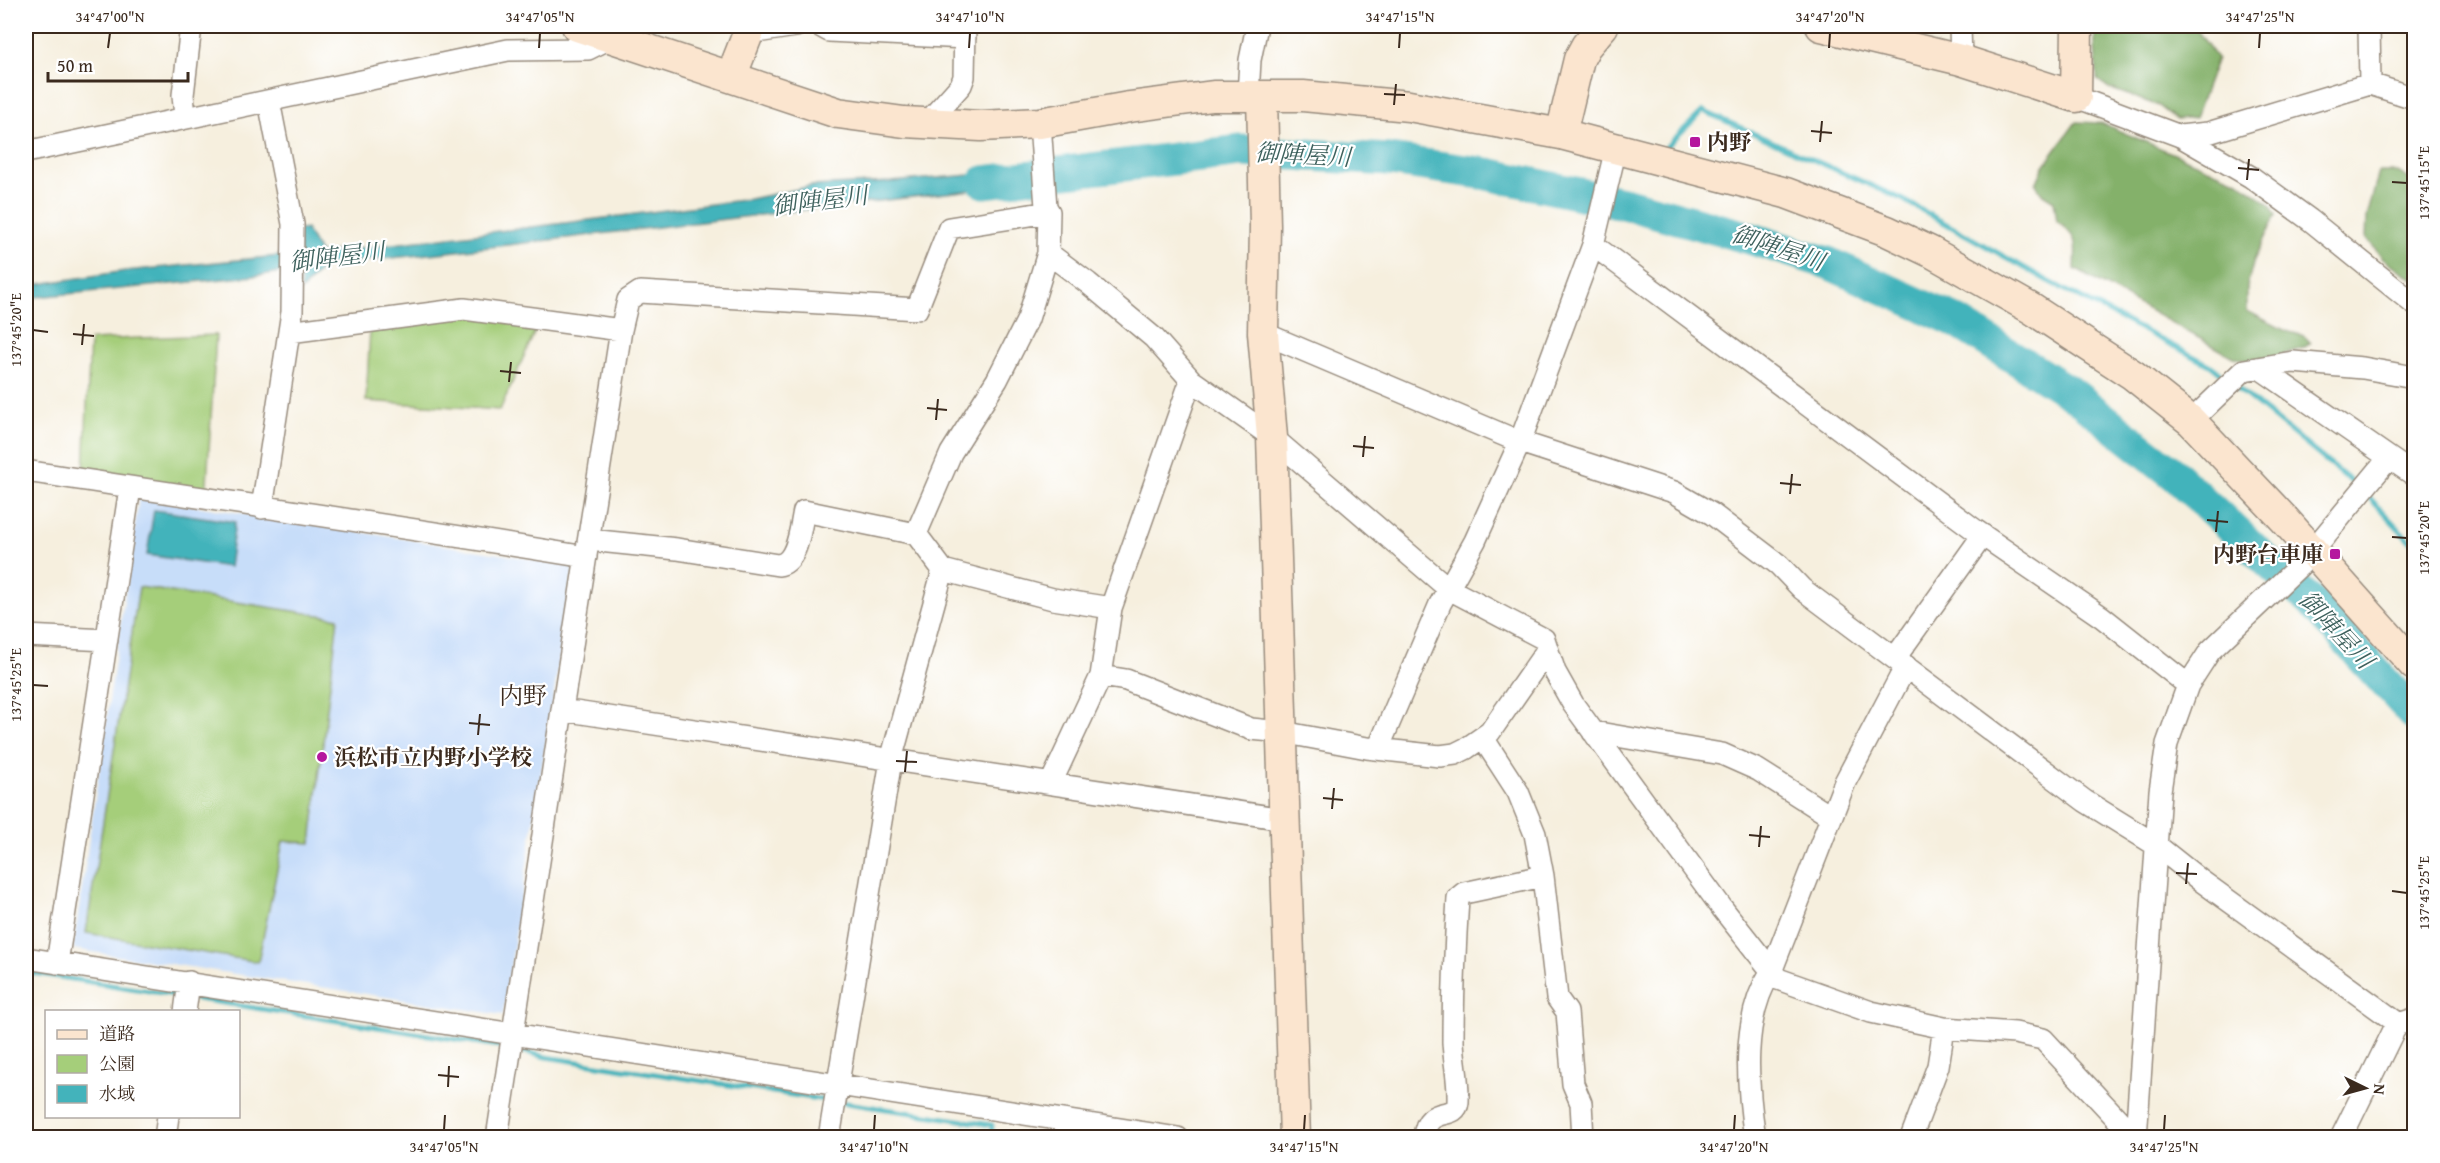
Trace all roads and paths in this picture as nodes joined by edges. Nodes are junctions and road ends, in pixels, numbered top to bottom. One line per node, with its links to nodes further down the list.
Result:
1 (191, 26): 21 (street)
2 (578, 26): 13 (street)
3 (796, 26): 10 (street)
4 (820, 26): 12 (street)
5 (1257, 26): 20 (street)
6 (1602, 26): 24 (street)
7 (1960, 26): 14 (street)
8 (2077, 26): 17 (street)
9 (2369, 26): 16 (street)
10 (750, 28): 15 (street)
11 (1840, 28): 14 (street)
12 (965, 32): 22 (street)
13 (612, 37): 15 (street); 19 (street)
14 (1961, 60): 17 (street)
15 (731, 77): 22 (street)
16 (2370, 84): 18 (street); 25 (street)
17 (2076, 97): 25 (street)
18 (2415, 98)
19 (269, 101): 21 (street); 33 (street)
20 (1258, 103): 23 (street); 24 (street); 34 (street)
21 (185, 117): 26 (street)
22 (927, 123): 23 (street)
23 (1041, 130): 28 (street)
24 (1561, 134): 27 (street)
25 (2180, 136): 31 (street)
26 (26, 152)
27 (1614, 157): 29 (street); 38 (street)
28 (1048, 209): 30 (street); 32 (street)
29 (1595, 237): 40 (street); 47 (street)
30 (1048, 253): 37 (street); 46 (street)
31 (2415, 304)
32 (621, 330): 33 (street); 48 (street)
33 (289, 332): 45 (street)
34 (1263, 333): 39 (street); 40 (street)
35 (2261, 369): 36 (street); 38 (street); 41 (street)
36 (2415, 377)
37 (1191, 380): 39 (street); 52 (street)
38 (2191, 421): 49 (street)
39 (1272, 437): 51 (street); 61 (street)
40 (1520, 442): 51 (street); 56 (street)
41 (2389, 458): 43 (street); 49 (street)
42 (26, 471): 44 (street)
43 (2415, 475)
44 (130, 488): 45 (street); 54 (street)
45 (262, 508): 48 (street)
46 (916, 534): 48 (street); 50 (street)
47 (1983, 535): 56 (street); 59 (street)
48 (587, 548): 60 (street)
49 (2311, 555): 57 (street); 59 (street)
50 (943, 570): 52 (street); 65 (street)
51 (1449, 589): 55 (street); 64 (street)
52 (1111, 608): 58 (street)
53 (26, 636): 54 (street)
54 (107, 640): 72 (street)
55 (1547, 650): 62 (street); 63 (street)
56 (1900, 662): 67 (street); 69 (street)
57 (2415, 665)
58 (1101, 676): 61 (street); 66 (street)
59 (2188, 685): 69 (street)
60 (562, 710): 65 (street); 77 (street)
61 (1282, 732): 64 (street); 68 (street)
62 (1593, 732): 67 (street); 73 (street)
63 (1483, 738): 64 (street); 70 (street)
64 (1378, 749)
65 (891, 760): 66 (street); 78 (street)
66 (1051, 783): 68 (street)
67 (1830, 816): 73 (street)
68 (1284, 819): 84 (street)
69 (2156, 845): 75 (street); 89 (street)
70 (1543, 876): 85 (street); 86 (street)
71 (26, 958): 72 (street)
72 (57, 963): 74 (street)
73 (1771, 972): 76 (street); 87 (street)
74 (187, 997): 77 (street)
75 (2407, 1022): 90 (street)
76 (1944, 1028): 88 (street); 89 (street)
77 (511, 1044): 78 (street); 81 (street)
78 (836, 1095): 82 (street); 83 (street)
79 (168, 1118): 80 (street)
80 (165, 1137)
81 (497, 1137)
82 (829, 1137)
83 (1165, 1137)
84 (1295, 1137)
85 (1424, 1137)
86 (1583, 1137)
87 (1755, 1137)
88 (1911, 1137)
89 (2135, 1137)
90 (2341, 1137)

